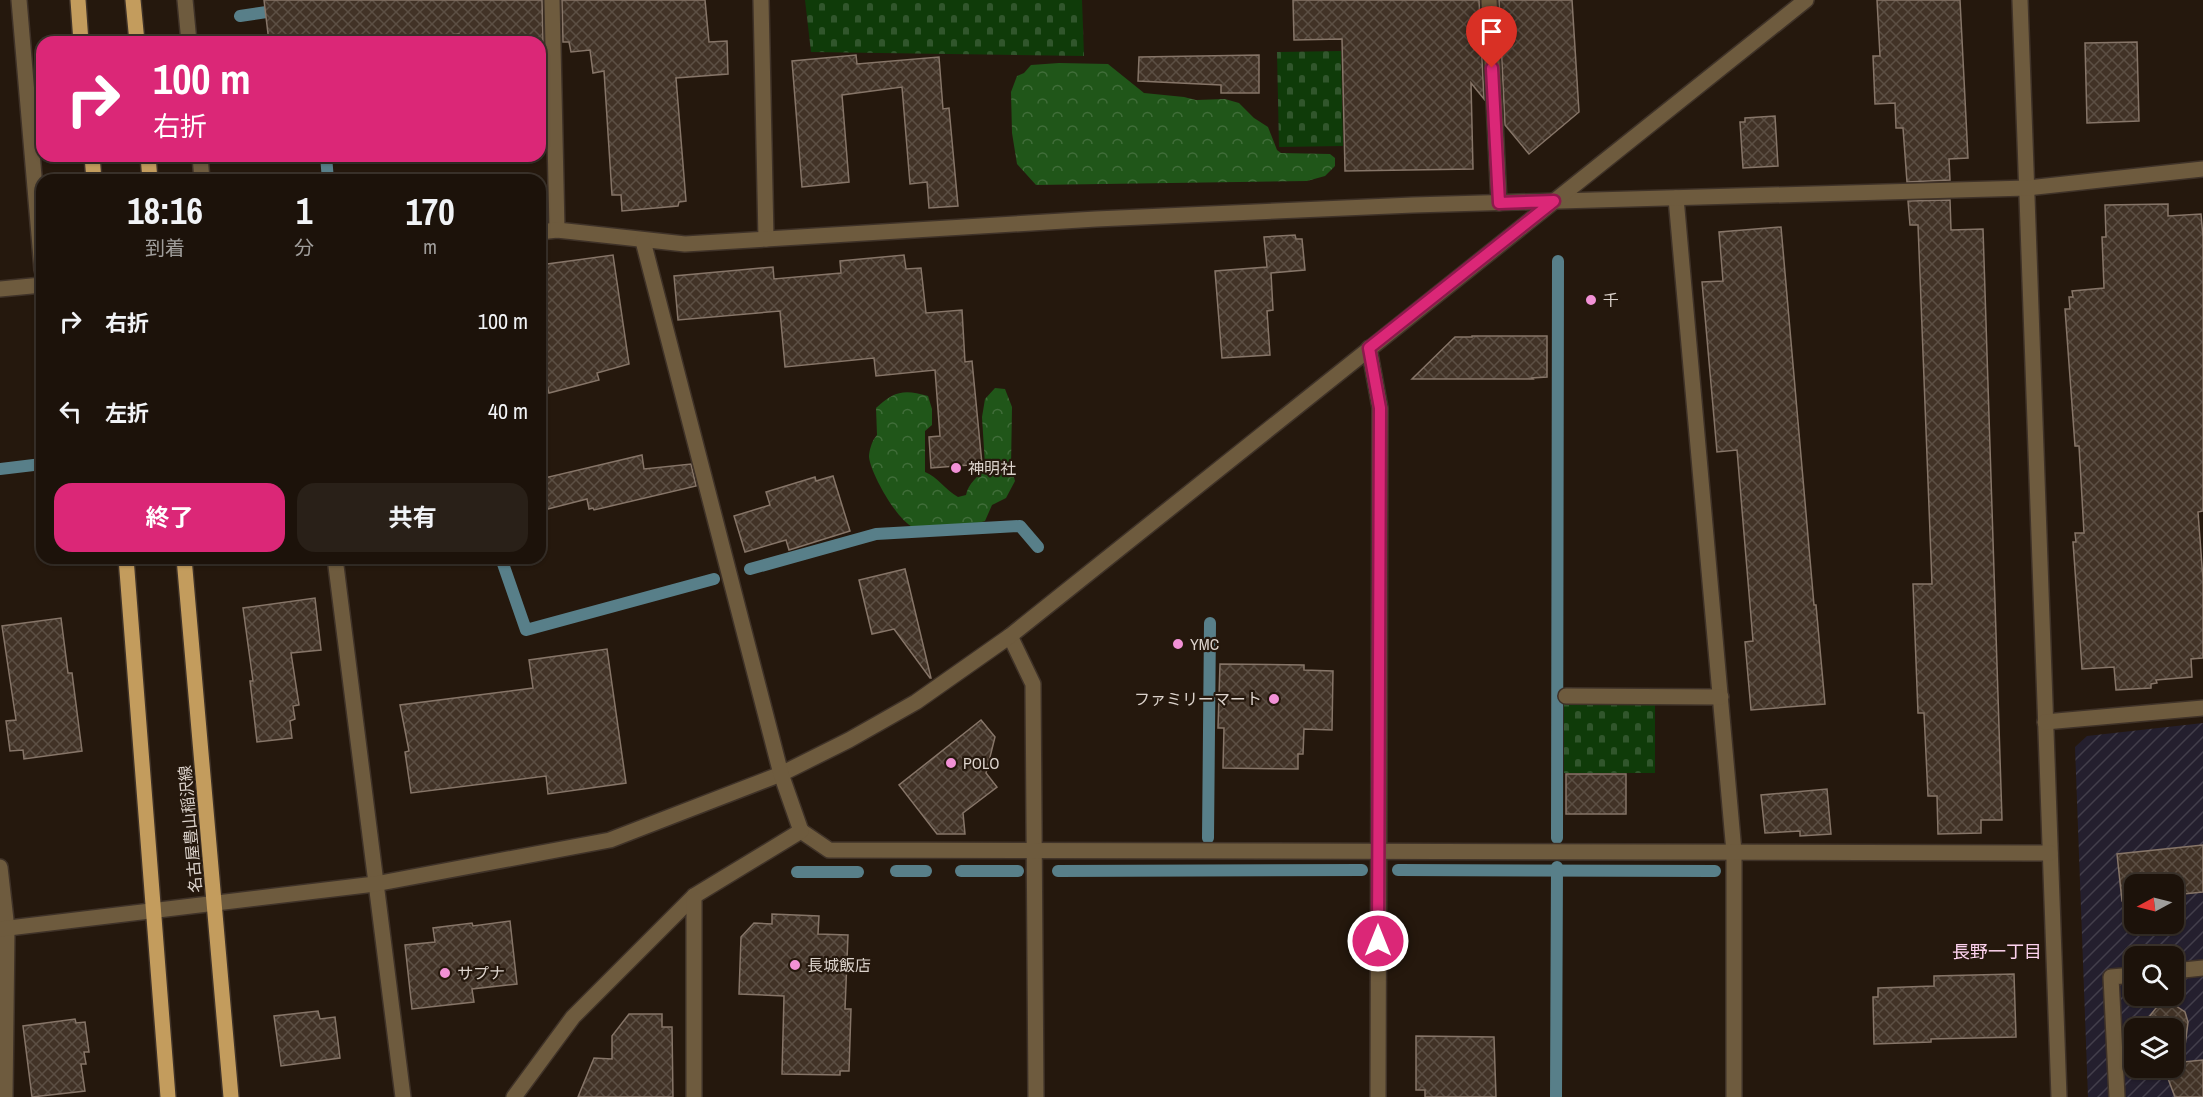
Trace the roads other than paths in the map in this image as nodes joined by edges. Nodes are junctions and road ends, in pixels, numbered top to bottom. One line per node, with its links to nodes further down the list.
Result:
1 (19, 0): 16 (street)
2 (78, 0): 10 (main road)
3 (133, 0): 11 (main road)
4 (185, 0): 12 (street)
5 (552, 0): 19 (street)
6 (761, 0): 21 (street)
7 (1489, 0): 18 (street)
8 (1806, 0): 17 (street)
9 (2020, 0): 14 (street)
10 (81, 36)
11 (136, 36)
12 (188, 36)
13 (2203, 170): 14 (street)
14 (2027, 188): 15 (street); 33 (street)
15 (1676, 198): 17 (street); 31 (street)
16 (36, 200)
17 (1554, 201): 18 (street); 25 (street)
18 (1499, 203): 21 (street)
19 (557, 230): 20 (street); 22 (street)
20 (546, 231)
21 (766, 239): 22 (street)
22 (643, 241): 34 (street)
23 (36, 286): 24 (street)
24 (0, 289)
25 (1369, 348): 29 (street); 37 (street)
26 (126, 564): 44 (main road)
27 (185, 564): 43 (main road, 名古屋豊山稲沢線)
28 (336, 564): 41 (street)
29 (1010, 636): 34 (street); 36 (street)
30 (1566, 696): 31 (street)
31 (1721, 697): 38 (street)
32 (2203, 708): 33 (street)
33 (2046, 722): 39 (street)
34 (781, 774): 35 (street); 41 (street)
35 (801, 831): 36 (street); 42 (street)
36 (1034, 850): 37 (street); 56 (street)
37 (1379, 851): 38 (street); 57 (street)
38 (1734, 852): 39 (street); 58 (street)
39 (2050, 853): 59 (street)
40 (0, 867): 45 (street)
41 (375, 884): 43 (street); 53 (street)
42 (694, 896): 54 (street); 55 (street)
43 (215, 905): 44 (street); 52 (main road, 名古屋豊山稲沢線)
44 (154, 912): 45 (street); 51 (main road)
45 (3, 929): 49 (street)
46 (2203, 968): 47 (street)
47 (2184, 970)
48 (2124, 976): 60 (street)
49 (3, 1080): 50 (street)
50 (5, 1097)
51 (168, 1097)
52 (231, 1097)
53 (402, 1097)
54 (514, 1097)
55 (693, 1097)
56 (1036, 1097)
57 (1378, 1097)
58 (1734, 1097)
59 (2059, 1097)
60 (2117, 1097)

